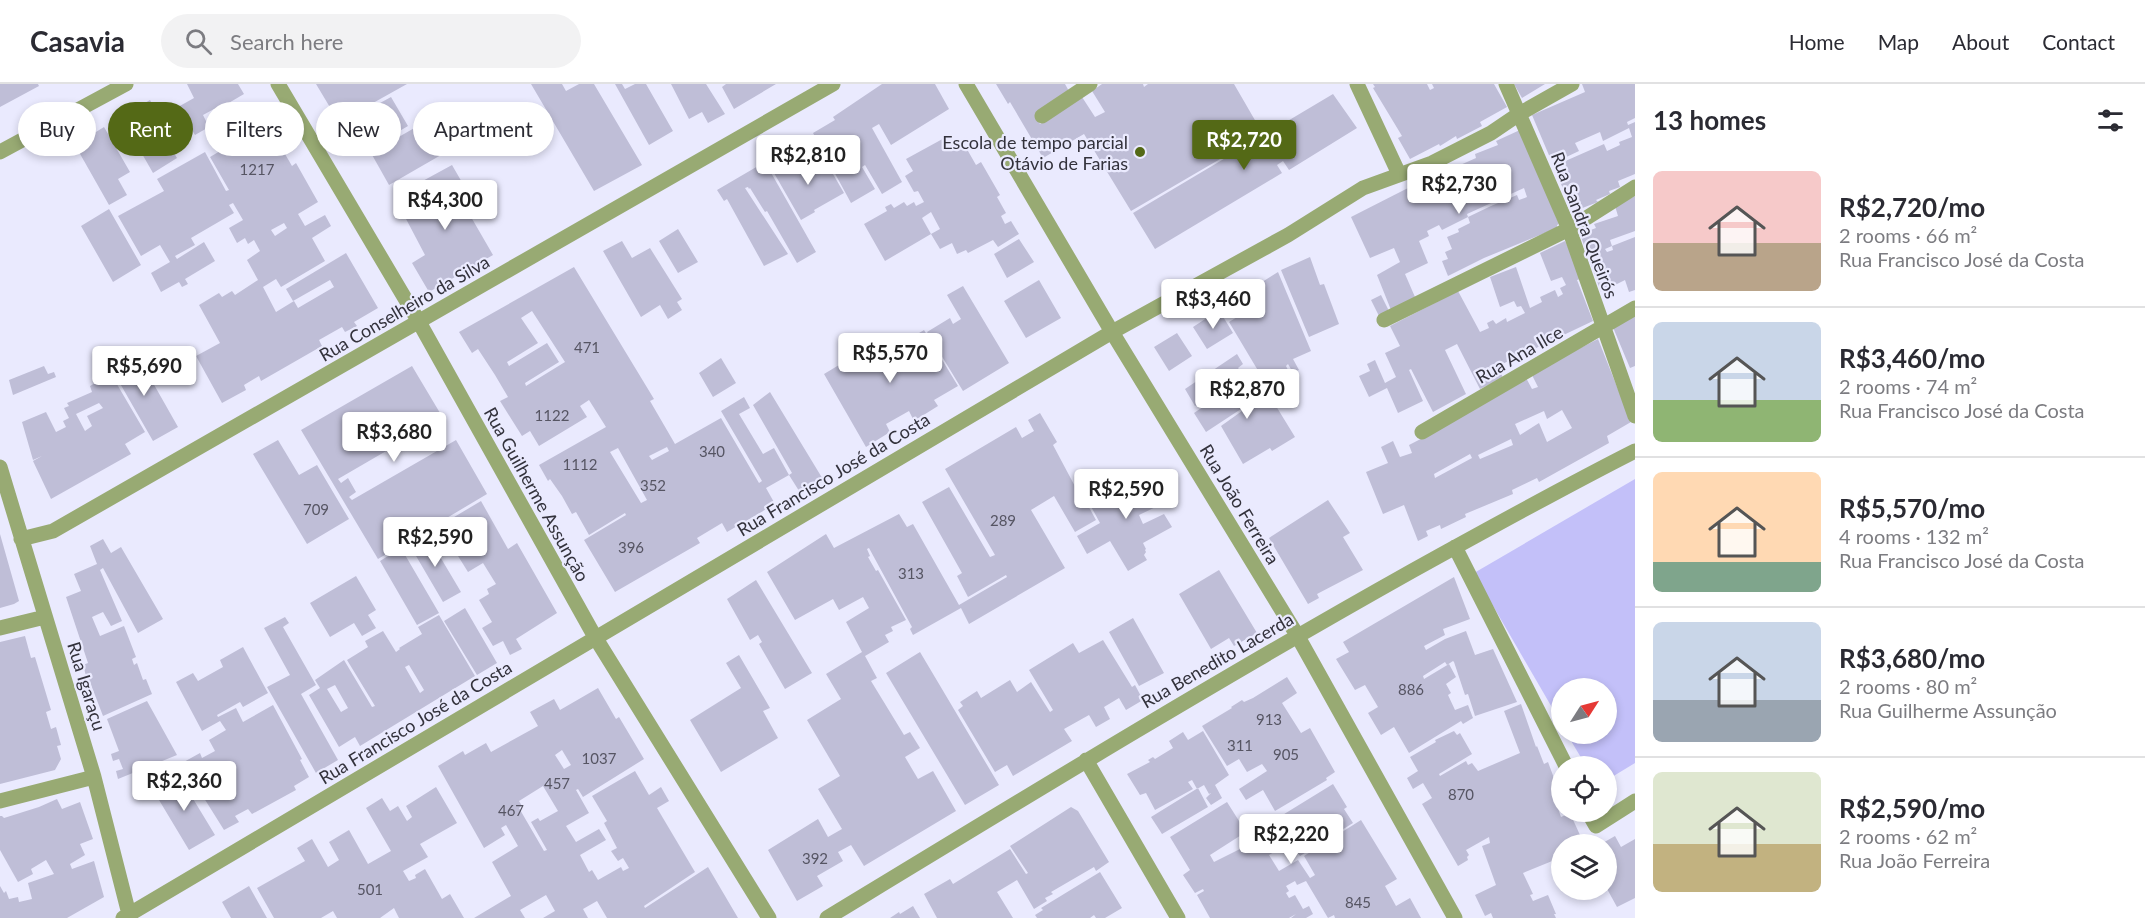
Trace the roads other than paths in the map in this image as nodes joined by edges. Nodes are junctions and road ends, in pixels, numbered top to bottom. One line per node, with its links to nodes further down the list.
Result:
1 (126, 84): 11 (street)
2 (278, 84): 17 (street, Rua Guilherme Assunção)
3 (833, 84): 17 (street, Rua Conselheiro da Silva)
4 (966, 84): 19 (street, Rua João Ferreira)
5 (1090, 84): 10 (street)
6 (1357, 84): 12 (street)
7 (1506, 84): 9 (street, Rua Sandra Queirós)
8 (1572, 84): 9 (street, Rua Francisco José da Costa)
9 (1519, 114): 12 (street, Rua Francisco José da Costa); 14 (street, Rua Sandra Queirós)
10 (1042, 116)
11 (0, 152)
12 (1399, 174): 19 (street, Rua Francisco José da Costa)
13 (1635, 187): 14 (street)
14 (1569, 229): 16 (street); 18 (street, Rua Sandra Queirós)
15 (1635, 308): 18 (street, Rua Ana Ilce)
16 (1384, 320)
17 (419, 322): 24 (street, Rua Conselheiro da Silva); 29 (street, Rua Guilherme Assunção)
18 (1602, 328): 20 (street, Rua Sandra Queirós); 21 (street, Rua Ana Ilce)
19 (1112, 332): 28 (street, Rua João Ferreira); 29 (street, Rua Francisco José da Costa)
20 (1635, 416)
21 (1422, 432)
22 (1635, 451): 25 (street, Rua Benedito Lacerda)
23 (0, 467): 24 (street, Rua Igaraçu)
24 (21, 539): 26 (street, Rua Igaraçu)
25 (1455, 547): 28 (street, Rua Benedito Lacerda); 30 (street)
26 (45, 616): 27 (street); 32 (street, Rua Igaraçu)
27 (0, 628)
28 (1297, 635): 31 (street, Rua Benedito Lacerda); 40 (street, Rua João Ferreira)
29 (595, 637): 36 (street, Rua Francisco José da Costa); 37 (street, Rua Guilherme Assunção)
30 (1561, 756)
31 (1086, 760): 38 (street, Rua Benedito Lacerda); 39 (street)
32 (94, 777): 33 (street); 36 (street, Rua Igaraçu)
33 (0, 801)
34 (1635, 801): 35 (street)
35 (1617, 813)
36 (127, 917)
37 (769, 918)
38 (827, 918)
39 (1178, 918)
40 (1455, 918)

